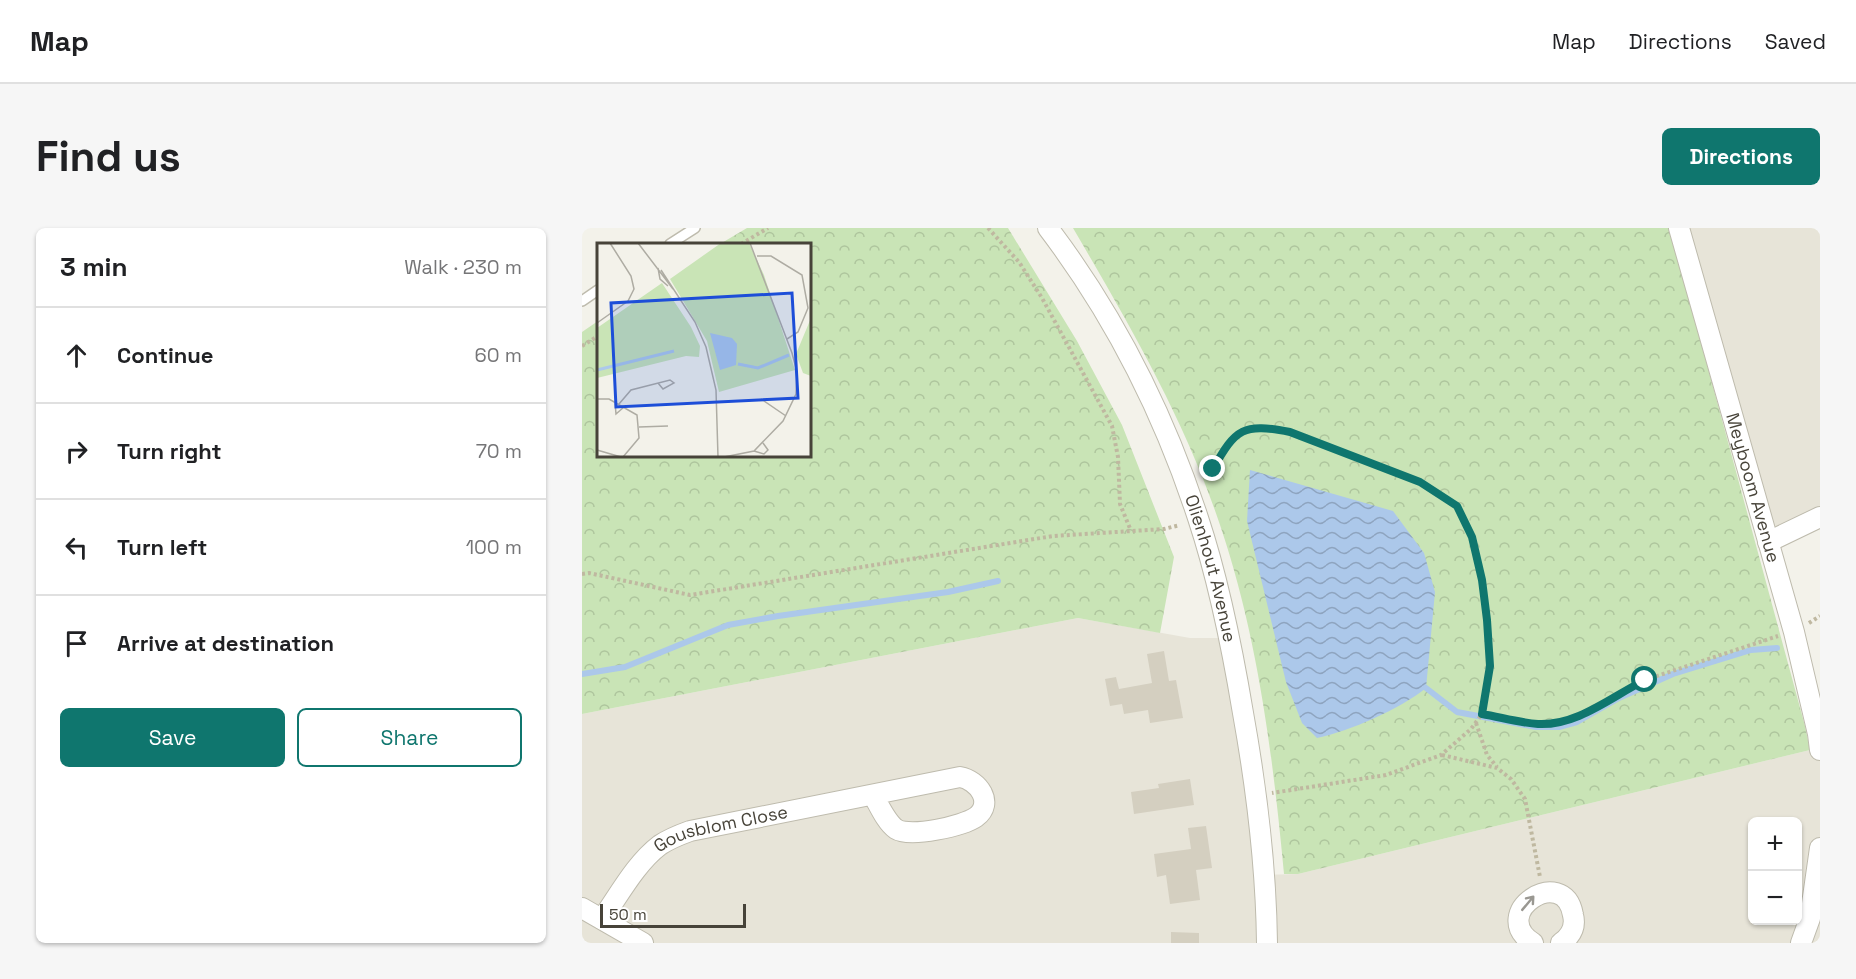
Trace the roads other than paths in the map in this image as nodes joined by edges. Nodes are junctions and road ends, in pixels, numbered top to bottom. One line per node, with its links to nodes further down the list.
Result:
1 (695, 228): 4 (lane)
2 (1048, 228): 17 (street, Olienhout Avenue)
3 (1679, 228): 8 (street, Meyboom Avenue)
4 (671, 243)
5 (597, 291): 6 (lane)
6 (582, 301)
7 (1820, 517): 8 (street)
8 (1767, 542): 9 (street, Meyboom Avenue)
9 (1820, 750)
10 (873, 795): 10 (street, Gousblom Close); 13 (street, Gousblom Close)
11 (1820, 848): 14 (street)
12 (582, 908): 13 (street)
13 (602, 919): 16 (street)
14 (1815, 920): 19 (street)
15 (1569, 941): 18 (street, one-way to 15)
16 (638, 942)
17 (1267, 943)
18 (1533, 943)
19 (1801, 943)

